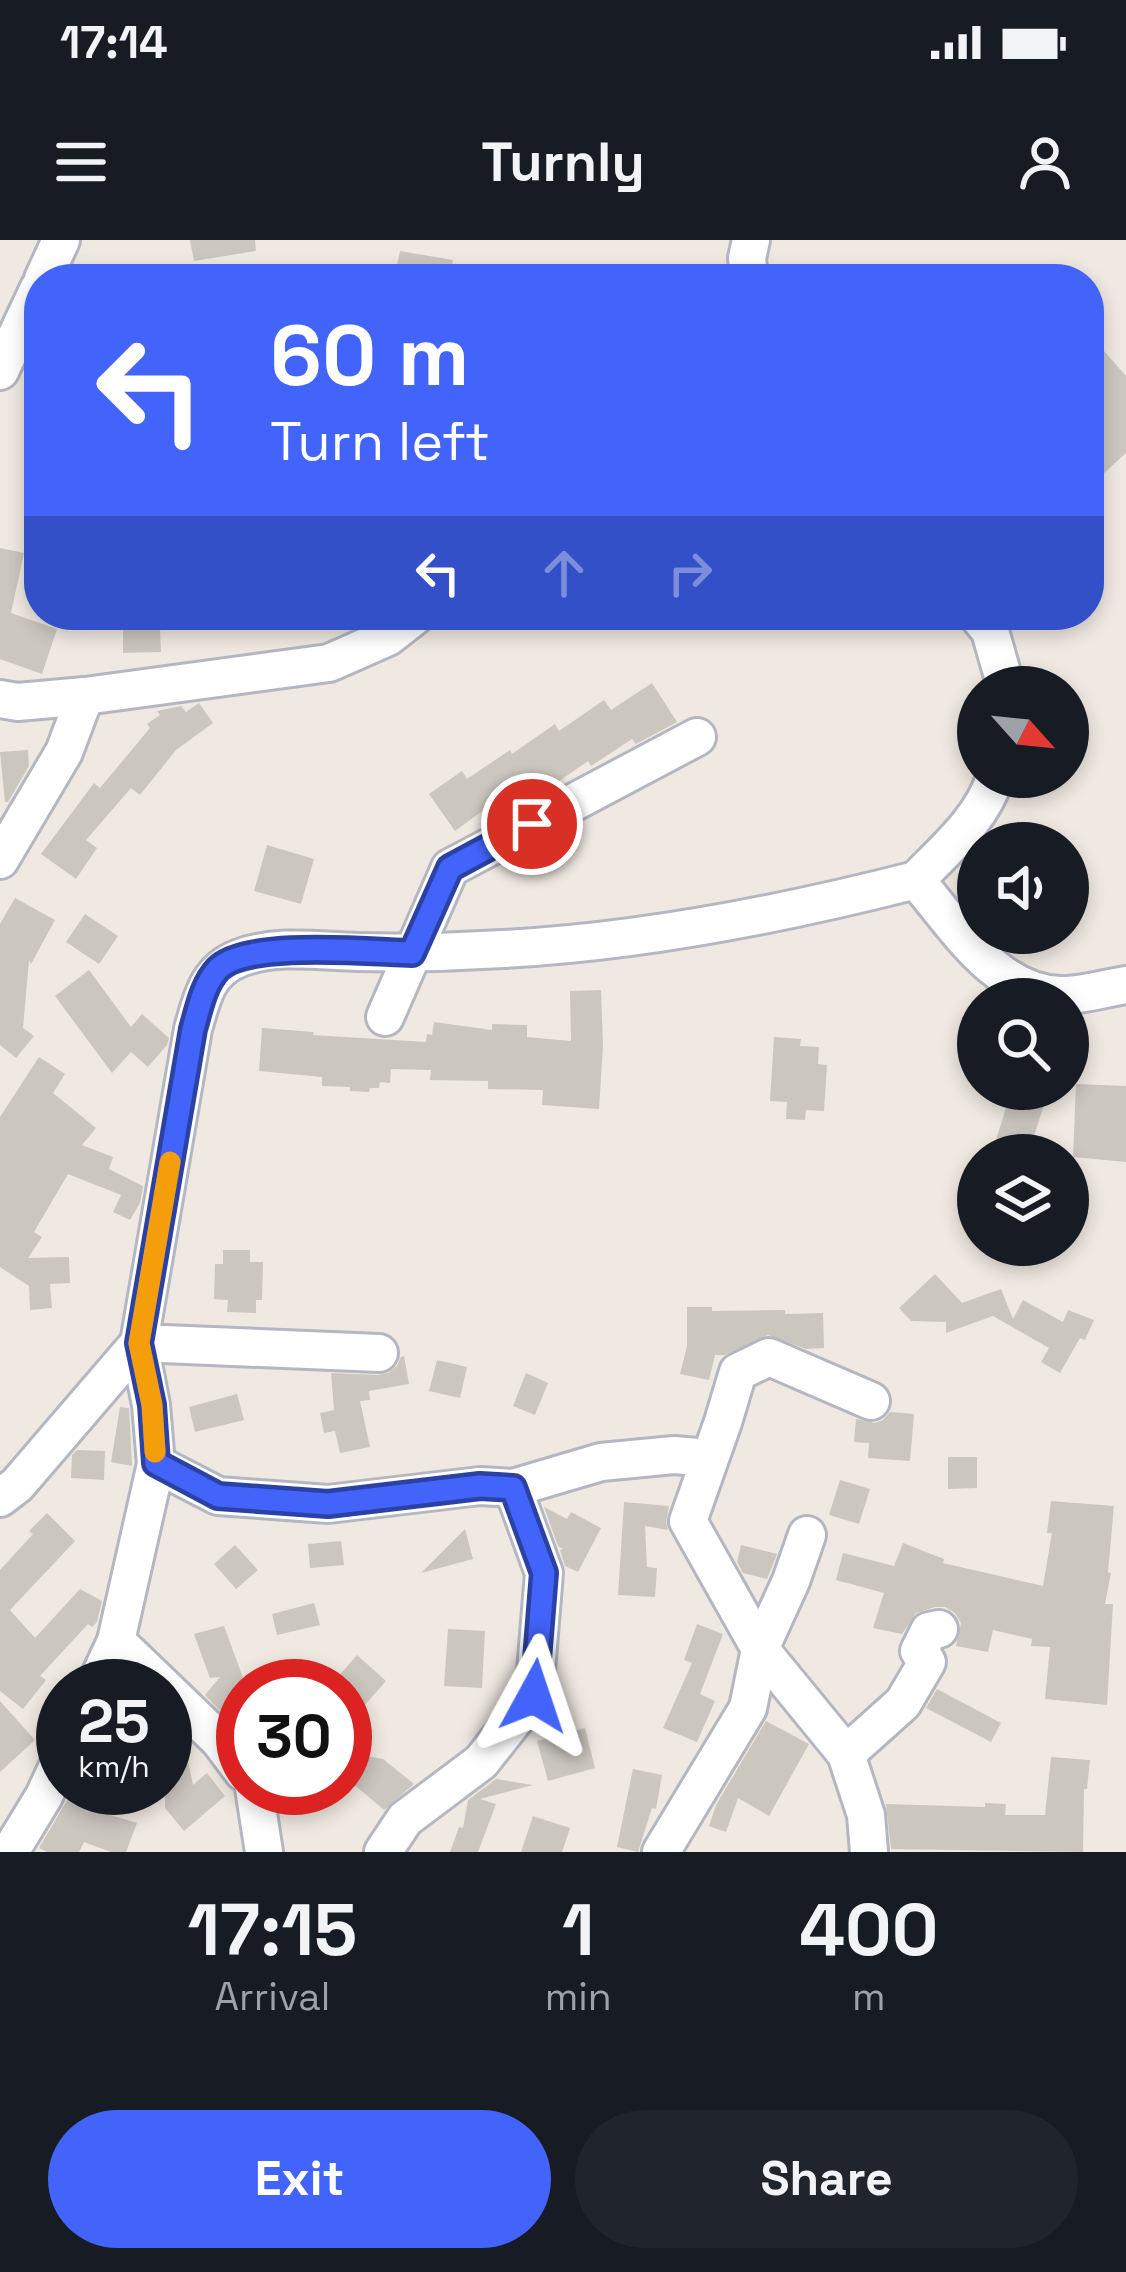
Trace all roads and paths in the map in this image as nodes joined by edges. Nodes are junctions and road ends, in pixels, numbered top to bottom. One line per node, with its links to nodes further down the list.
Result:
1 (24, 320): 2 (street)
2 (0, 371)
3 (397, 630): 6 (street)
4 (989, 630): 5 (street)
5 (1000, 666)
6 (85, 696): 7 (street); 10 (street)
7 (0, 700)
8 (697, 737): 12 (street)
9 (985, 798): 11 (street)
10 (0, 860)
11 (916, 880): 12 (street); 13 (street)
12 (412, 953): 14 (street); 15 (street)
13 (1126, 985)
14 (385, 1018)
15 (139, 1343): 16 (street); 19 (street); 20 (street)
16 (379, 1353)
17 (871, 1401): 18 (street)
18 (709, 1458): 21 (street); 25 (street)
19 (156, 1463): 21 (street); 24 (street)
20 (6, 1482)
21 (513, 1488): 35 (street)
22 (807, 1535): 25 (street)
23 (939, 1629): 30 (street)
24 (116, 1641): 26 (street); 27 (street)
25 (760, 1648): 30 (street); 36 (street)
26 (108, 1659)
27 (135, 1659)
28 (192, 1714): 29 (street)
29 (216, 1737)
30 (846, 1754): 37 (street)
31 (36, 1809): 33 (street)
32 (258, 1815): 34 (street)
33 (10, 1852)
34 (264, 1852)
35 (383, 1852)
36 (661, 1852)
37 (868, 1852)

